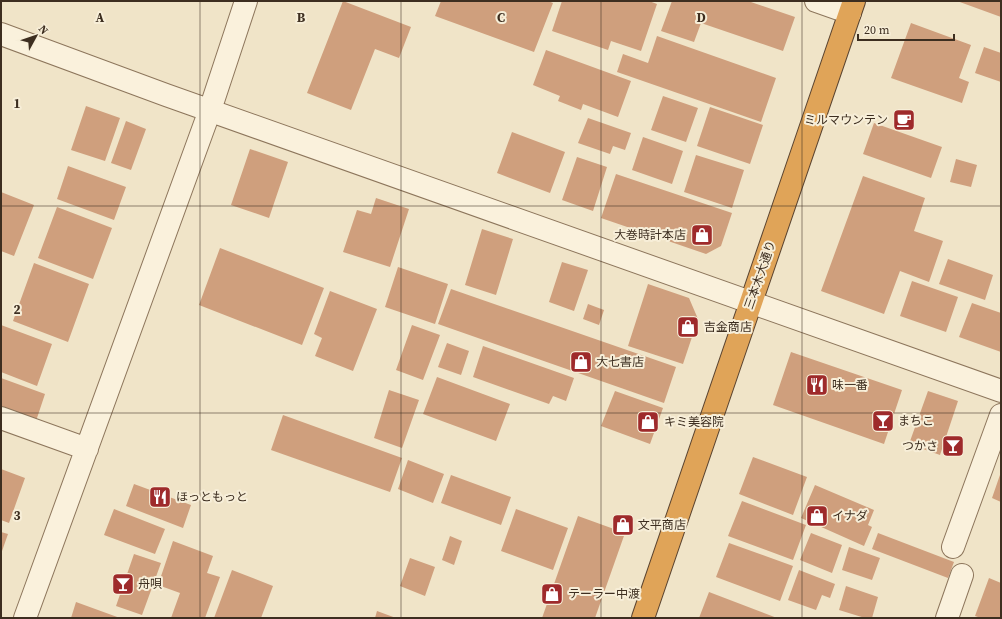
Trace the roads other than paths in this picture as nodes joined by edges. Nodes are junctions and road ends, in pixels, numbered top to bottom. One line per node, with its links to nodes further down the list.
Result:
1 (246, 1): 5 (street)
2 (816, 1): 3 (street)
3 (852, 7): 6 (highway, 三本木大通り)
4 (1, 34): 5 (street)
5 (210, 110): 6 (street); 10 (street)
6 (750, 303): 7 (street); 14 (highway, 三本木大通り)
7 (1001, 392)
8 (1001, 415): 11 (street)
9 (1, 418): 10 (street)
10 (87, 448): 13 (street)
11 (952, 546)
12 (962, 575): 15 (street)
13 (25, 618)
14 (643, 618)
15 (947, 618)

